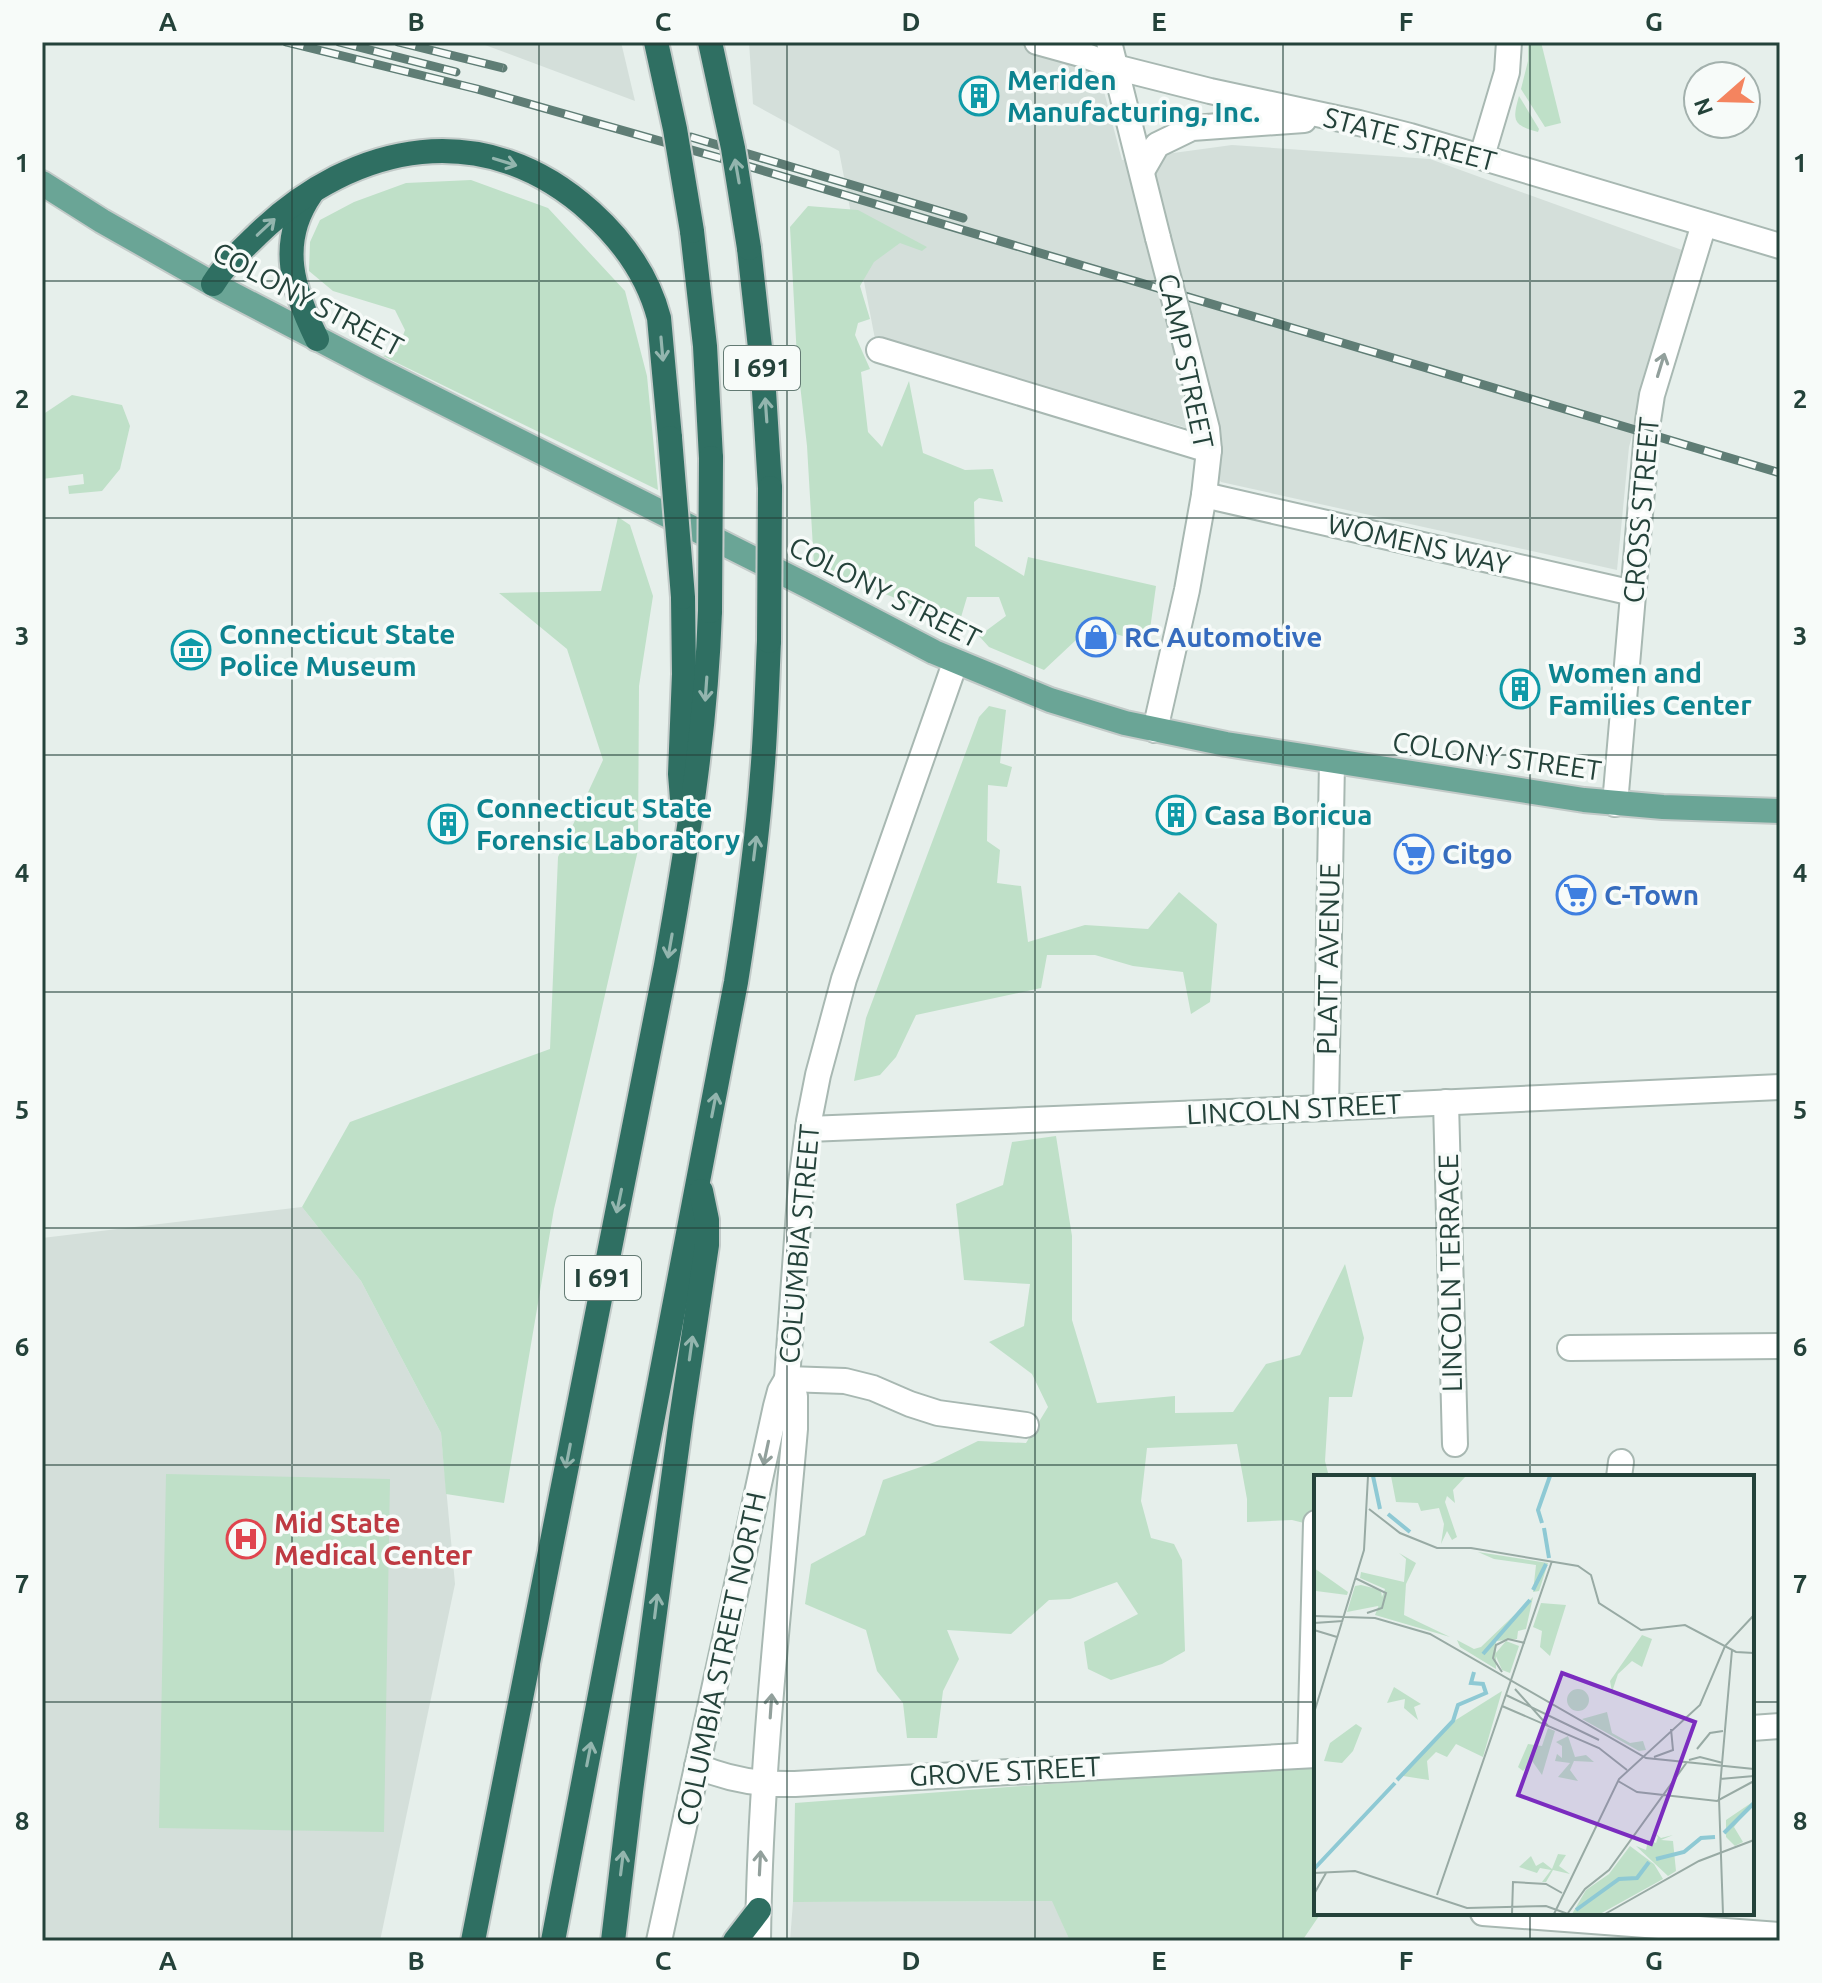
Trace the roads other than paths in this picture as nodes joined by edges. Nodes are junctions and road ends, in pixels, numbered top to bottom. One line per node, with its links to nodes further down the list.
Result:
1 (656, 42): 25 (highway, I 691, one-way to 25, bridge)
2 (710, 42): 30 (highway, I 691, one-way to 2, bridge)
3 (1037, 42): 6 (street, STATE STREET)
4 (1109, 42): 6 (street, CAMP STREET)
5 (1509, 42): 8 (street)
6 (1115, 67): 7 (street, STATE STREET); 9 (street, CAMP STREET)
7 (1333, 118): 8 (street, STATE STREET); 9 (street)
8 (1482, 156): 12 (street, STATE STREET)
9 (1142, 171): 17 (street, CAMP STREET, bridge)
10 (42, 183): 14 (main road, COLONY STREET)
11 (313, 191): 14 (highway, one-way to 11); 15 (highway); 25 (highway, one-way to 25, bridge)
12 (1704, 224): 13 (street, STATE STREET); 19 (street, CROSS STREET, one-way to 12)
13 (1780, 246)
14 (213, 284): 15 (main road, COLONY STREET)
15 (317, 339): 20 (main road, COLONY STREET)
16 (879, 350): 17 (street)
17 (1209, 450): 18 (street, CAMP STREET)
18 (1204, 495): 19 (street, WOMENS WAY); 21 (street, CAMP STREET)
19 (1633, 593): 23 (street, CROSS STREET)
20 (955, 663): 21 (main road, COLONY STREET); 29 (street, COLUMBIA STREET)
21 (1155, 730): 22 (main road, COLONY STREET)
22 (1332, 761): 23 (main road, COLONY STREET); 28 (street, PLATT AVENUE)
23 (1615, 804): 24 (main road, COLONY STREET)
24 (1780, 811)
25 (688, 838): 46 (highway, I 691, one-way to 46)
26 (1780, 1087): 27 (street, LINCOLN STREET)
27 (1446, 1102): 28 (street, LINCOLN STREET); 35 (street, LINCOLN TERRACE)
28 (1326, 1108): 29 (street, LINCOLN STREET)
29 (808, 1129): 33 (street, COLUMBIA STREET)
30 (699, 1181): 47 (highway, I 691, one-way to 30); 48 (highway, one-way to 30)
31 (1780, 1346): 32 (street)
32 (1570, 1348)
33 (787, 1379): 34 (street); 40 (street, COLUMBIA STREET NORTH, one-way to 40); 41 (street, COLUMBIA STREET, one-way to 33)
34 (1026, 1425)
35 (1455, 1444)
36 (1314, 1678): 39 (street)
37 (1780, 1726): 38 (street)
38 (1754, 1728)
39 (1313, 1755): 41 (street, GROVE STREET)
40 (697, 1766): 41 (street, GROVE STREET); 49 (street, COLUMBIA STREET NORTH)
41 (765, 1784): 42 (street, COLUMBIA STREET, one-way to 41)
42 (759, 1910): 50 (highway); 51 (street, COLUMBIA STREET)
43 (1510, 1915): 44 (street)
44 (1669, 1927): 45 (street)
45 (1780, 1935)
46 (473, 1941)
47 (553, 1941)
48 (613, 1941)
49 (659, 1941)
50 (735, 1941)
51 (758, 1941)

